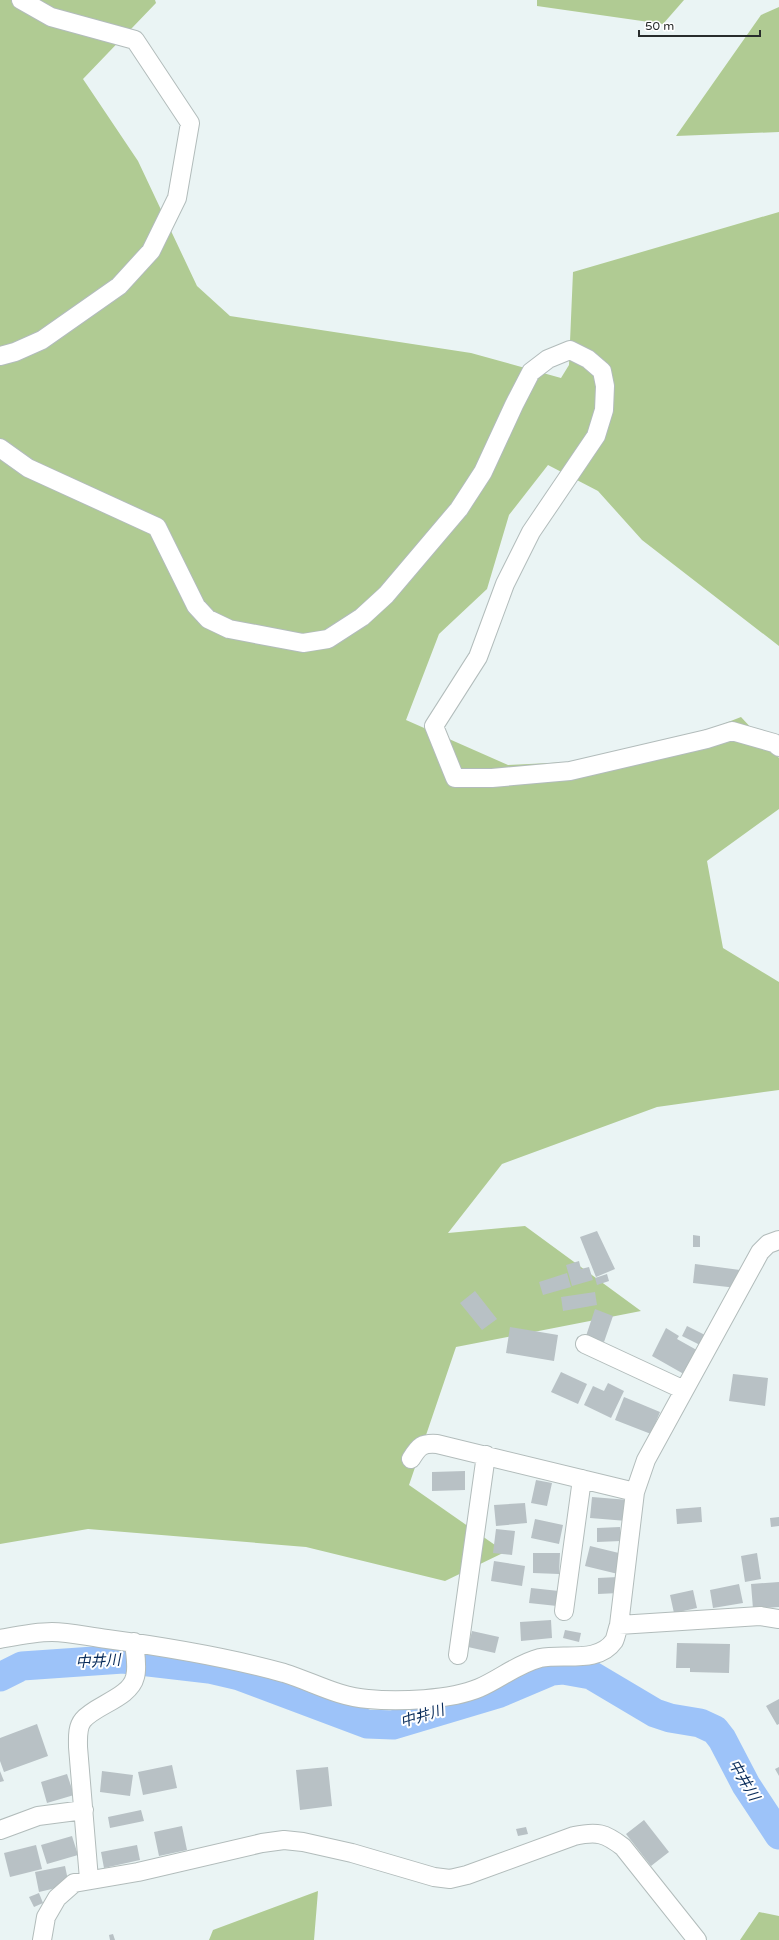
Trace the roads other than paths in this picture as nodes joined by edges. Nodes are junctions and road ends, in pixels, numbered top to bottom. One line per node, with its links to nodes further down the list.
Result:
1 (21, 0): 2 (street)
2 (0, 356)
3 (0, 448): 4 (street)
4 (779, 747)
5 (779, 1240): 7 (street)
6 (585, 1344): 7 (street)
7 (684, 1390): 11 (street)
8 (486, 1455): 9 (street); 10 (street); 17 (street)
9 (411, 1459)
10 (582, 1479): 11 (street); 12 (street)
11 (635, 1492): 14 (street)
12 (564, 1611)
13 (779, 1619): 14 (street)
14 (619, 1626): 16 (street)
15 (0, 1639): 16 (street)
16 (134, 1647): 18 (street)
17 (458, 1655)
18 (84, 1810): 19 (street); 20 (street)
19 (0, 1830)
20 (89, 1879): 21 (street); 22 (street)
21 (42, 1940)
22 (697, 1940)

